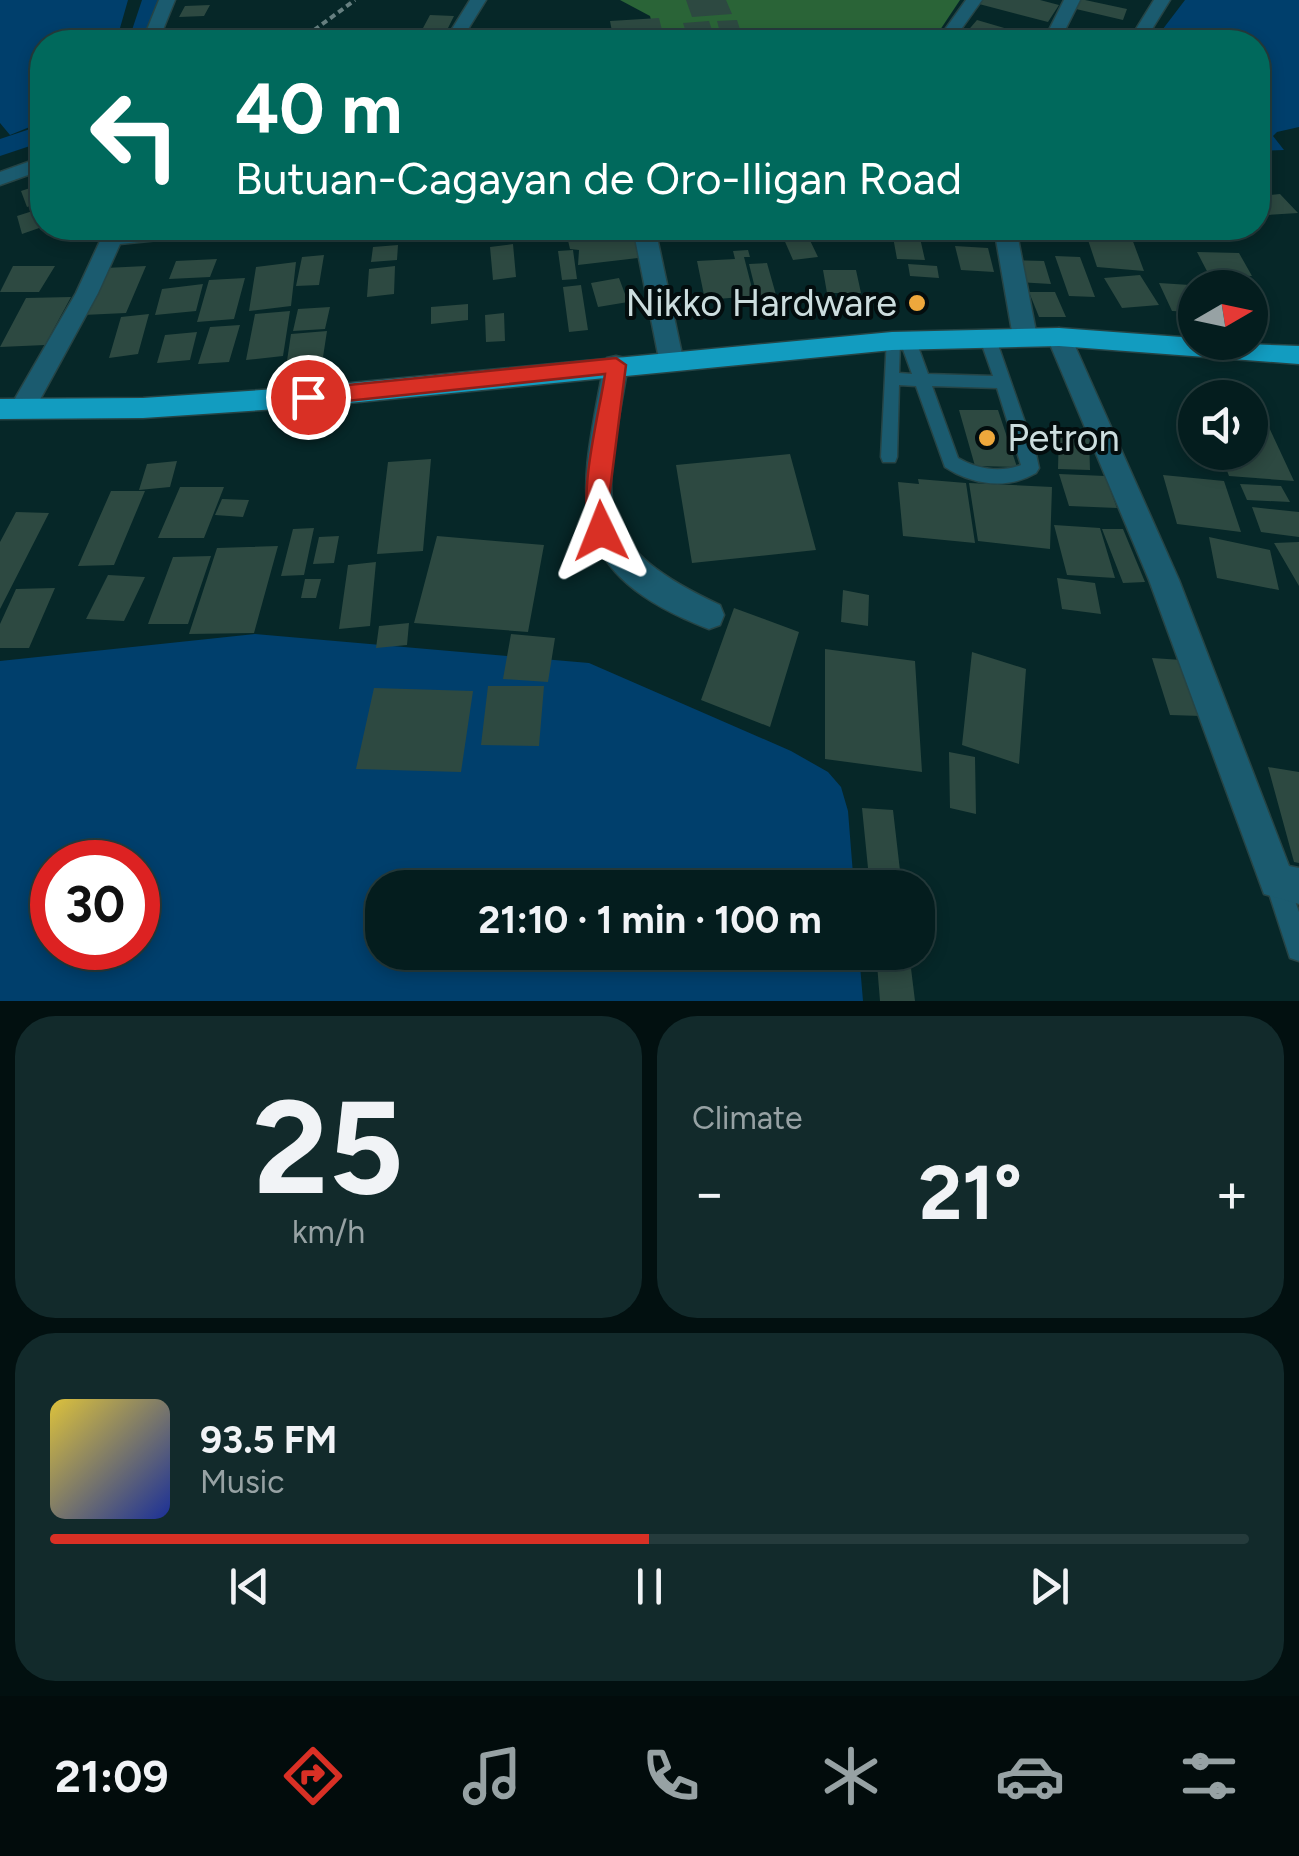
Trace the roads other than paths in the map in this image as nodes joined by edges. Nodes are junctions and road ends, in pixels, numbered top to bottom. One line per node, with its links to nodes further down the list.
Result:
1 (167, 0): 6 (street)
2 (478, 0): 7 (street)
3 (974, 0): 8 (street)
4 (1072, 0): 9 (street)
5 (1162, 0): 10 (street)
6 (155, 30)
7 (459, 30)
8 (953, 30)
9 (1057, 30)
10 (1143, 30)
11 (30, 167): 12 (street)
12 (0, 179)
13 (110, 240): 26 (street)
14 (646, 240): 21 (street)
15 (1007, 240): 16 (street)
16 (1025, 337): 17 (highway); 18 (highway)
17 (988, 338): 19 (highway); 25 (lane)
18 (1059, 338): 20 (highway); 29 (street)
19 (900, 341): 21 (highway); 23 (lane); 24 (lane)
20 (1299, 355)
21 (671, 360): 22 (highway)
22 (616, 365): 26 (highway); 28 (street)
23 (891, 379): 24 (lane); 27 (lane)
24 (921, 380): 25 (lane); 25 (lane)
25 (1002, 382)
26 (11, 409)
27 (889, 457)
28 (709, 615)
29 (1288, 883): 30 (lane)
30 (1299, 949)

